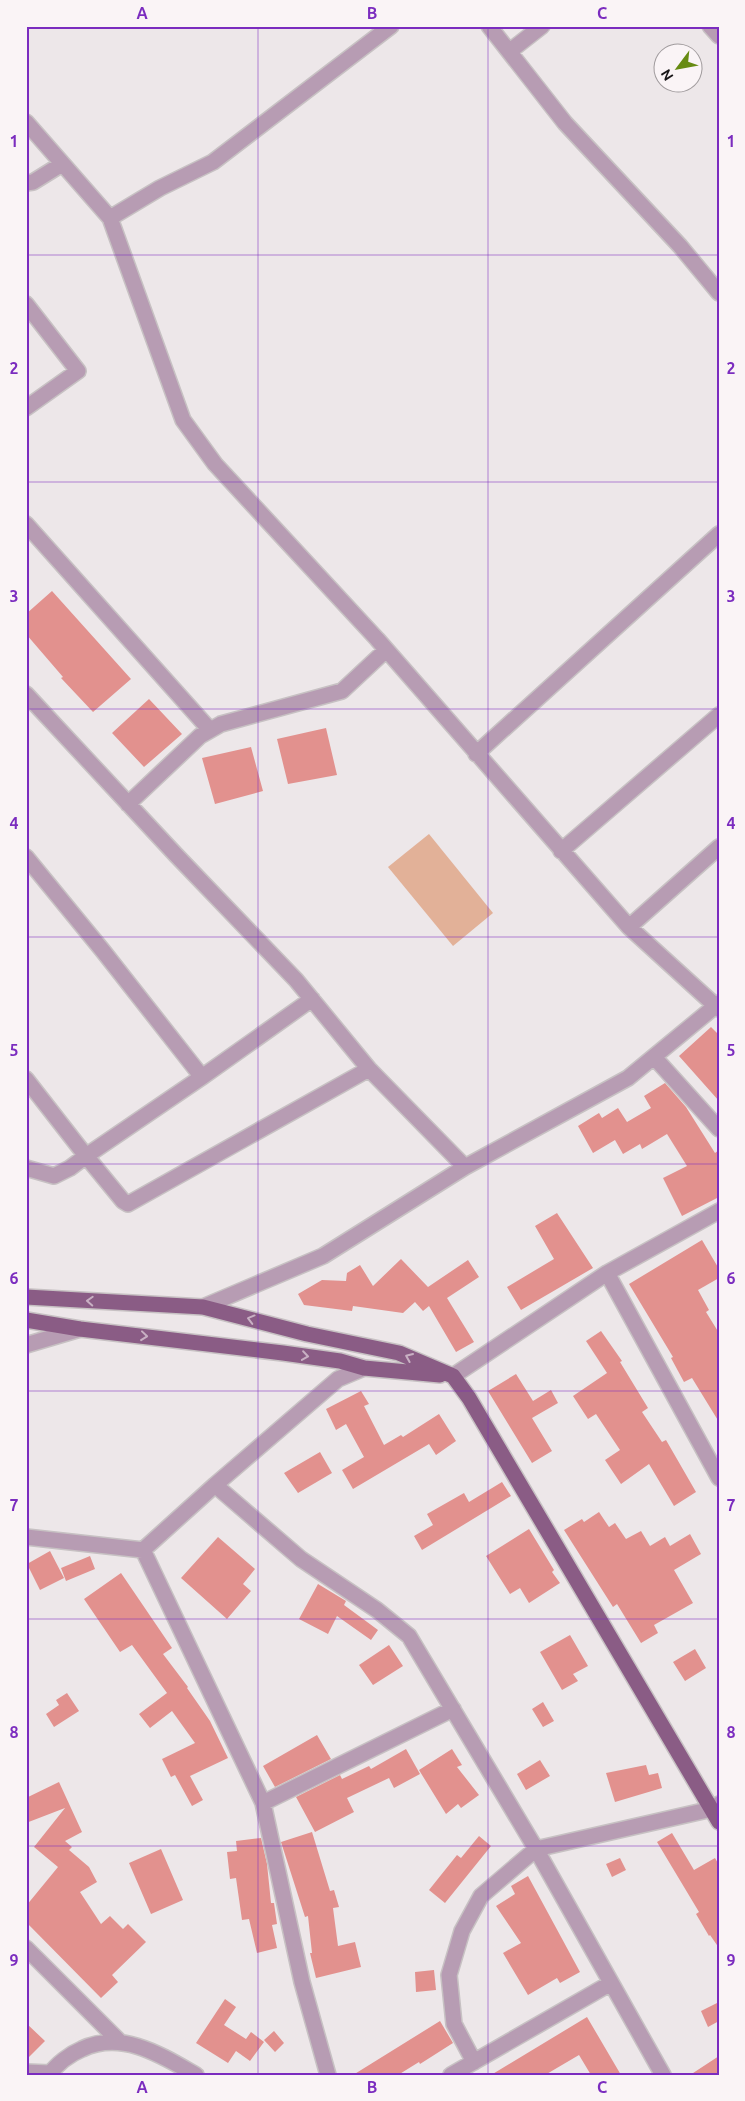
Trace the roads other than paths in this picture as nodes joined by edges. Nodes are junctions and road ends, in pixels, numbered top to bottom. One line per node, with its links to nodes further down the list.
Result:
1 (391, 26): 10 (street)
2 (489, 26): 6 (street)
3 (542, 26): 6 (street)
4 (710, 26): 5 (street)
5 (719, 36)
6 (510, 51): 11 (street)
7 (26, 122): 8 (street)
8 (62, 164): 9 (street); 10 (street)
9 (26, 183)
10 (110, 218): 16 (street)
11 (719, 293)
12 (26, 304): 13 (street)
13 (26, 408)
14 (26, 524): 19 (street)
15 (719, 534): 20 (street)
16 (386, 650): 19 (street); 20 (street)
17 (26, 694): 21 (street)
18 (719, 715): 23 (street)
19 (210, 730): 21 (street)
20 (476, 754): 23 (street)
21 (128, 804): 26 (street)
22 (719, 847): 25 (street)
23 (562, 851): 25 (street)
24 (26, 857): 30 (street)
25 (629, 927): 27 (street)
26 (312, 999): 29 (street); 30 (street)
27 (718, 1006): 28 (street)
28 (654, 1057): 32 (street); 34 (street)
29 (368, 1069): 33 (street); 34 (street)
30 (202, 1077): 33 (street)
31 (26, 1079): 33 (street)
32 (719, 1129)
33 (86, 1156): 35 (street)
34 (465, 1167): 39 (street)
35 (26, 1168)
36 (719, 1211): 37 (street)
37 (607, 1273): 44 (street); 45 (street)
38 (26, 1297): 39 (main road, one-way to 38)
39 (203, 1307): 44 (main road, one-way to 39)
40 (26, 1320): 41 (main road)
41 (80, 1329): 42 (street); 43 (main road, one-way to 43)
42 (26, 1345)
43 (364, 1368): 44 (main road); 46 (street)
44 (454, 1376): 51 (main road)
45 (719, 1478)
46 (215, 1485): 48 (street); 49 (street)
47 (26, 1537): 48 (street)
48 (143, 1550): 50 (street)
49 (453, 1709): 50 (street); 52 (street)
50 (263, 1803): 60 (street)
51 (716, 1812): 52 (street)
52 (536, 1849): 54 (street); 56 (street)
53 (26, 1948): 55 (street)
54 (611, 1983): 56 (street); 62 (street)
55 (119, 2041): 58 (street); 59 (street)
56 (474, 2062): 61 (street)
57 (26, 2072): 58 (street)
58 (50, 2074)
59 (196, 2075)
60 (328, 2075)
61 (451, 2075)
62 (663, 2075)

